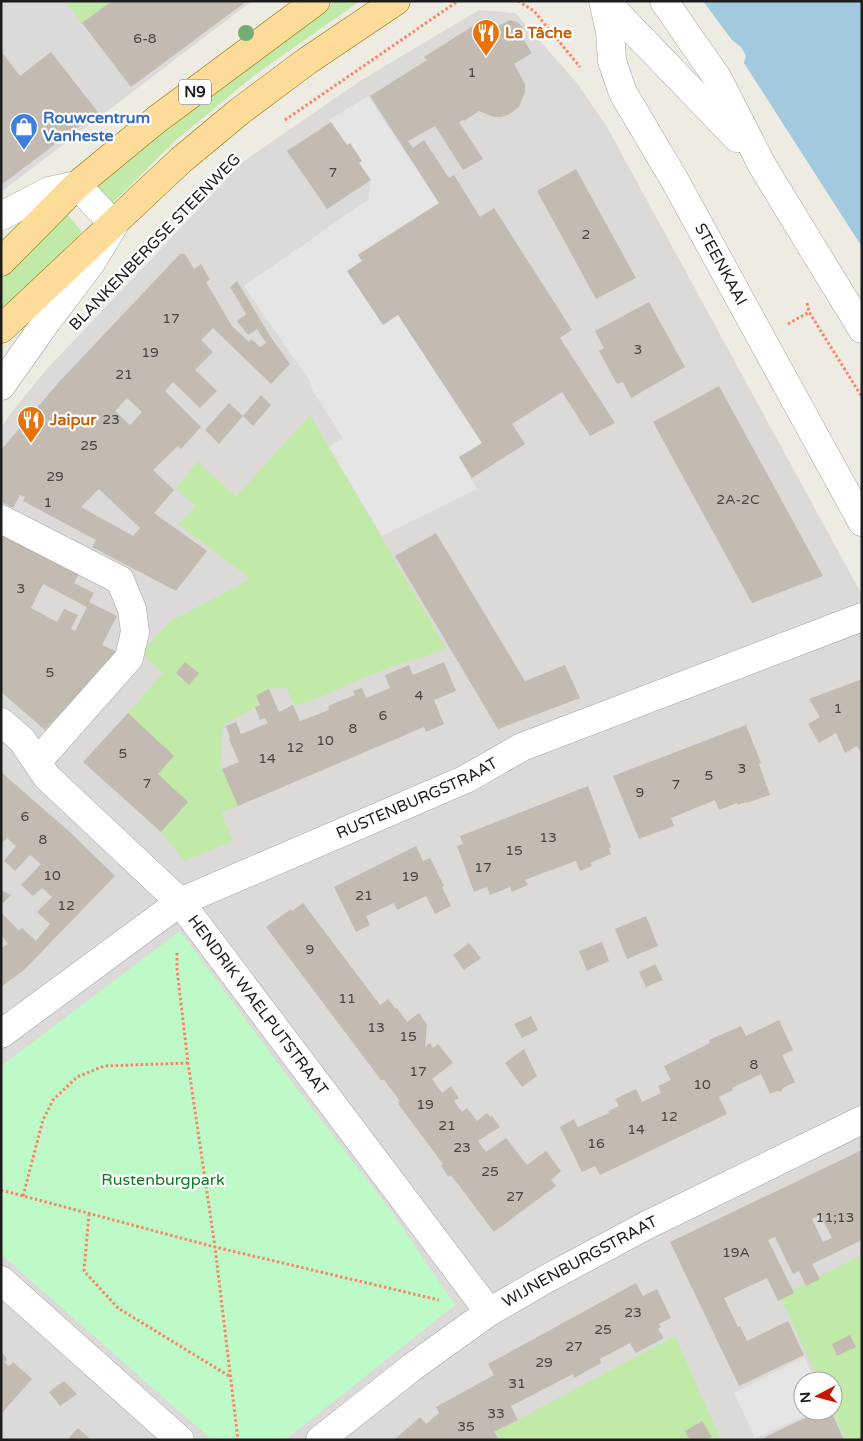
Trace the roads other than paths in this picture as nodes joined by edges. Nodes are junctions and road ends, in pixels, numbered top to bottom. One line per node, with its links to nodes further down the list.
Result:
1 (316, 1): 6 (main road, N9)
2 (396, 1): 8 (main road, BLANKENBERGSE STEENWEG / N9)
3 (604, 1): 5 (street, STEENKAAI); 14 (street, STEENKAAI)
4 (664, 1): 5 (street, STEENKAAI)
5 (763, 167): 11 (street, STEENKAAI)
6 (77, 185): 7 (street); 8 (street); 9 (main road, N9)
7 (1, 216)
8 (114, 225): 10 (main road, BLANKENBERGSE STEENWEG / N9); 12 (street, BLANKENBERGSE STEENWEG)
9 (1, 262)
10 (1, 329)
11 (862, 329)
12 (1, 386)
13 (1, 519): 17 (street)
14 (862, 522)
15 (862, 617): 18 (street, RUSTENBURGSTRAAT)
16 (1, 722): 17 (street, HENDRIK WAELPUTSTRAAT)
17 (37, 762): 18 (street, HENDRIK WAELPUTSTRAAT)
18 (180, 902): 19 (street, RUSTENBURGSTRAAT); 22 (street, HENDRIK WAELPUTSTRAAT)
19 (1, 1034)
20 (862, 1120): 22 (street, WIJNENBURGSTRAAT)
21 (1, 1280): 23 (street)
22 (490, 1312): 24 (street, WIJNENBURGSTRAAT)
23 (180, 1440)
24 (320, 1440)

